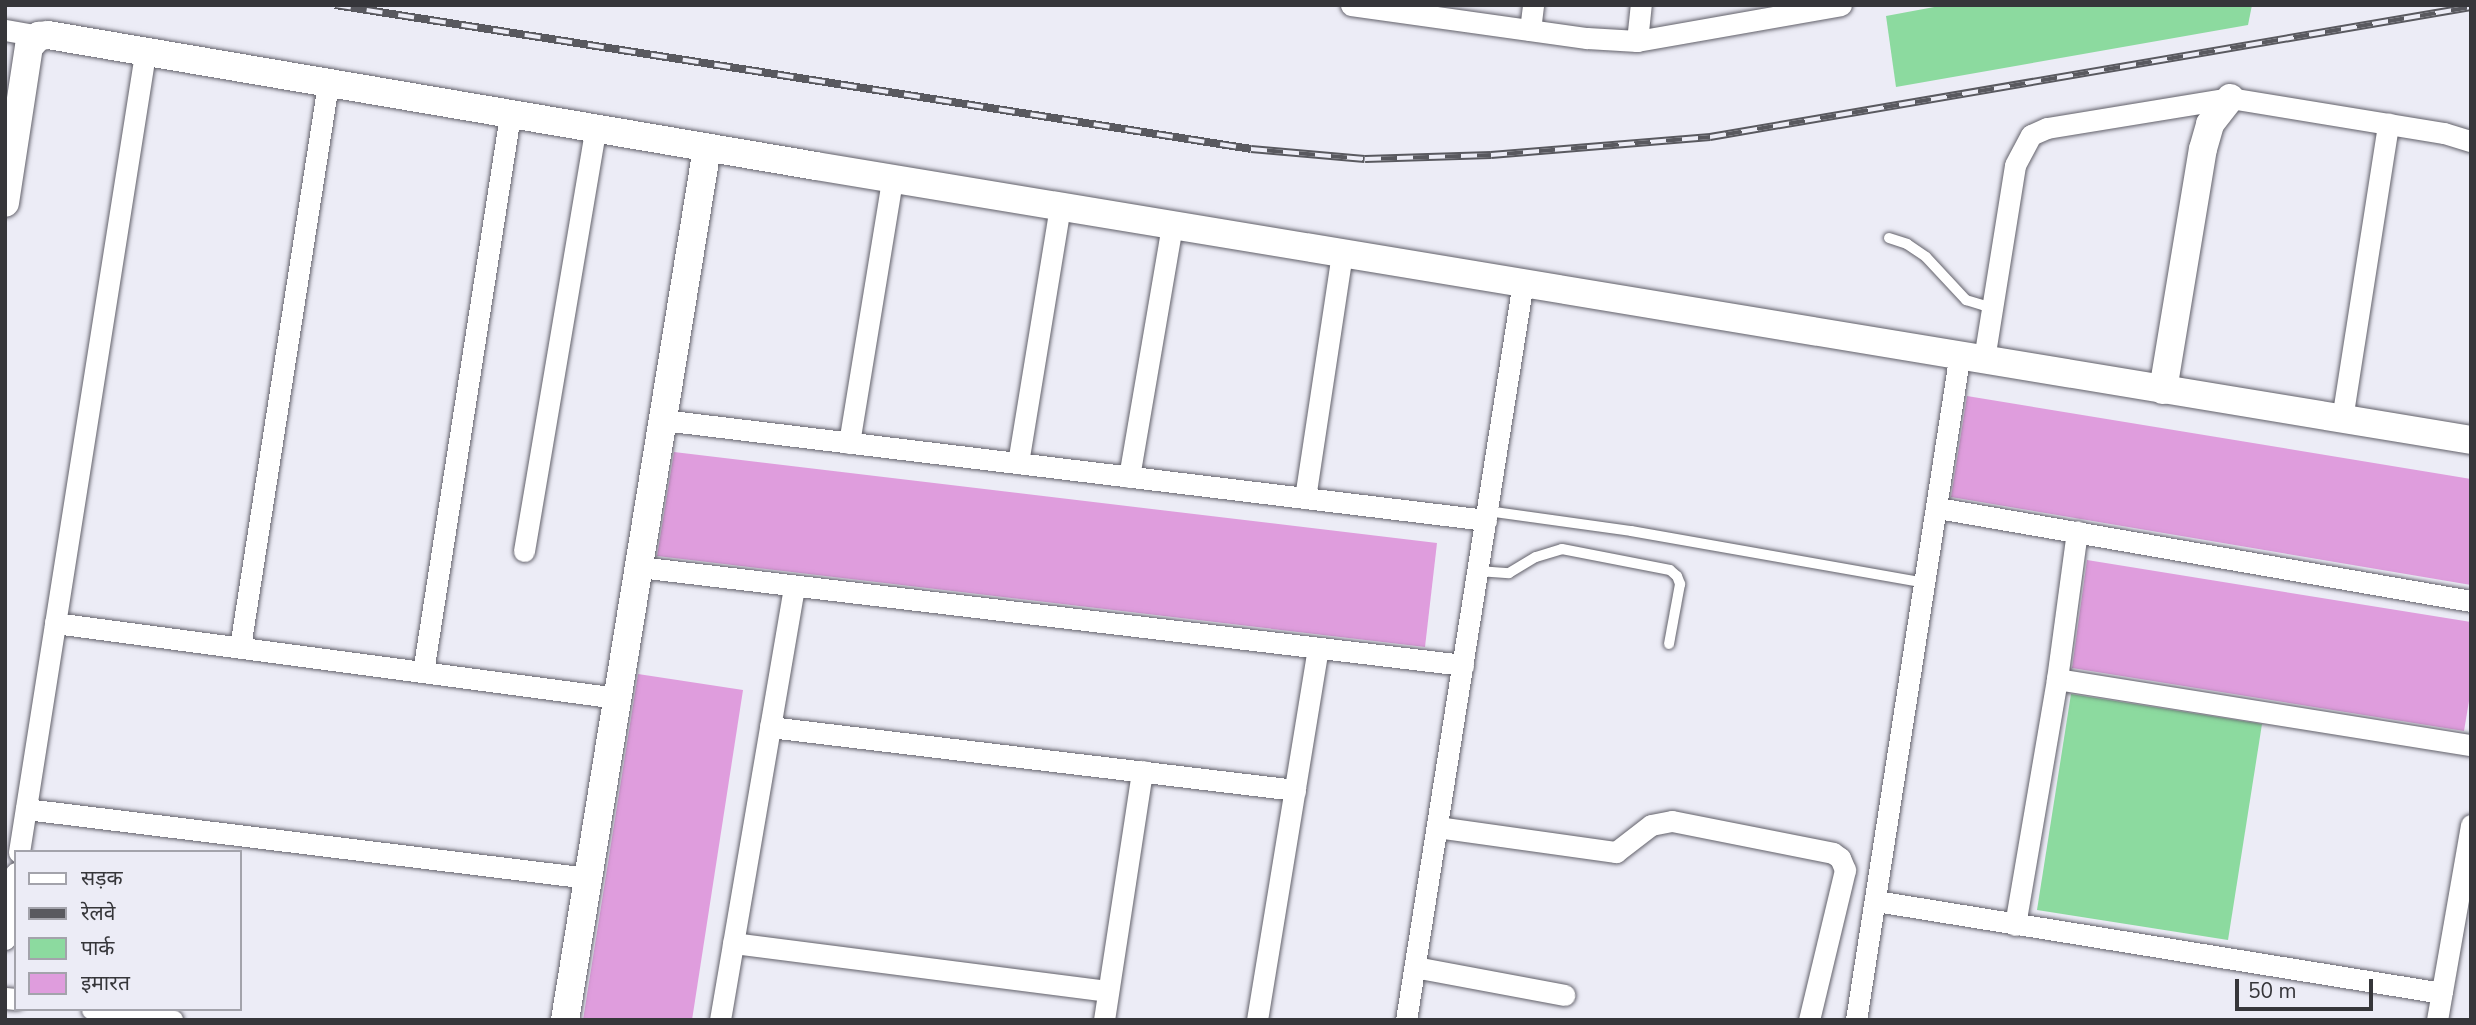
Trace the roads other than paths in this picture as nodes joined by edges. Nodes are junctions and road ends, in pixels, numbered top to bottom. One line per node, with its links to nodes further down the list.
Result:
1 (1351, 5): 6 (street)
2 (1532, 5): 6 (street)
3 (1641, 5): 8 (street)
4 (1841, 5): 8 (street)
5 (5, 30): 7 (street)
6 (1530, 30): 8 (street)
7 (39, 36): 9 (street); 15 (street)
8 (1637, 41)
9 (145, 54): 10 (street); 44 (street)
10 (328, 84): 12 (street); 46 (street)
11 (2230, 97): 13 (street); 25 (street); 27 (street)
12 (510, 115): 14 (street); 49 (street)
13 (2388, 124): 16 (street); 28 (street)
14 (595, 129): 17 (street); 38 (street)
15 (10, 132): 19 (street)
16 (2471, 141)
17 (707, 148): 18 (street); 29 (street)
18 (892, 179): 20 (street); 31 (street)
19 (5, 203)
20 (1060, 206): 21 (street); 32 (street)
21 (1172, 225): 23 (street); 33 (street)
22 (1889, 238): 25 (lane)
23 (1342, 252): 24 (street); 34 (street)
24 (1523, 282): 26 (street); 36 (street)
25 (1992, 308): 26 (street)
26 (1972, 356): 27 (street); 35 (street)
27 (2164, 390): 28 (street)
28 (2342, 419): 30 (street)
29 (663, 420): 31 (street); 39 (street)
30 (2471, 440)
31 (849, 443): 32 (street)
32 (1018, 463): 33 (street)
33 (1129, 477): 34 (street)
34 (1305, 498): 36 (street)
35 (1938, 509): 37 (street); 41 (street)
36 (1487, 515): 40 (street); 41 (lane)
37 (2077, 531): 43 (street); 50 (street)
38 (524, 551)
39 (639, 567): 42 (street); 51 (street)
40 (1478, 571): 45 (lane); 48 (street)
41 (1926, 583): 62 (street)
42 (794, 586): 47 (street); 52 (street)
43 (2471, 601)
44 (55, 622): 46 (street); 56 (street)
45 (1669, 645)
46 (240, 648): 49 (street)
47 (1318, 648): 48 (street); 55 (street)
48 (1463, 665): 58 (street)
49 (423, 672): 51 (street)
50 (2057, 679): 53 (street); 63 (street)
51 (617, 698): 60 (street)
52 (770, 727): 54 (street); 65 (street)
53 (2471, 745)
54 (1142, 771): 55 (street); 67 (street)
55 (1295, 790): 75 (street)
56 (26, 809): 59 (street); 60 (street)
57 (2471, 825): 68 (street)
58 (1437, 827): 66 (street); 77 (street)
59 (19, 850)
60 (588, 878): 72 (street)
61 (14, 885): 64 (street)
62 (1876, 901): 63 (street); 78 (street)
63 (2015, 925): 68 (street)
64 (5, 939)
65 (733, 943): 67 (street); 73 (street)
66 (1415, 968): 69 (street); 76 (street)
67 (1108, 991): 74 (street)
68 (2442, 993): 79 (street)
69 (1564, 996)
70 (107, 1011): 71 (street)
71 (172, 1020)
72 (565, 1020)
73 (720, 1020)
74 (1104, 1020)
75 (1257, 1020)
76 (1406, 1020)
77 (1809, 1020)
78 (1856, 1020)
79 (2437, 1020)

